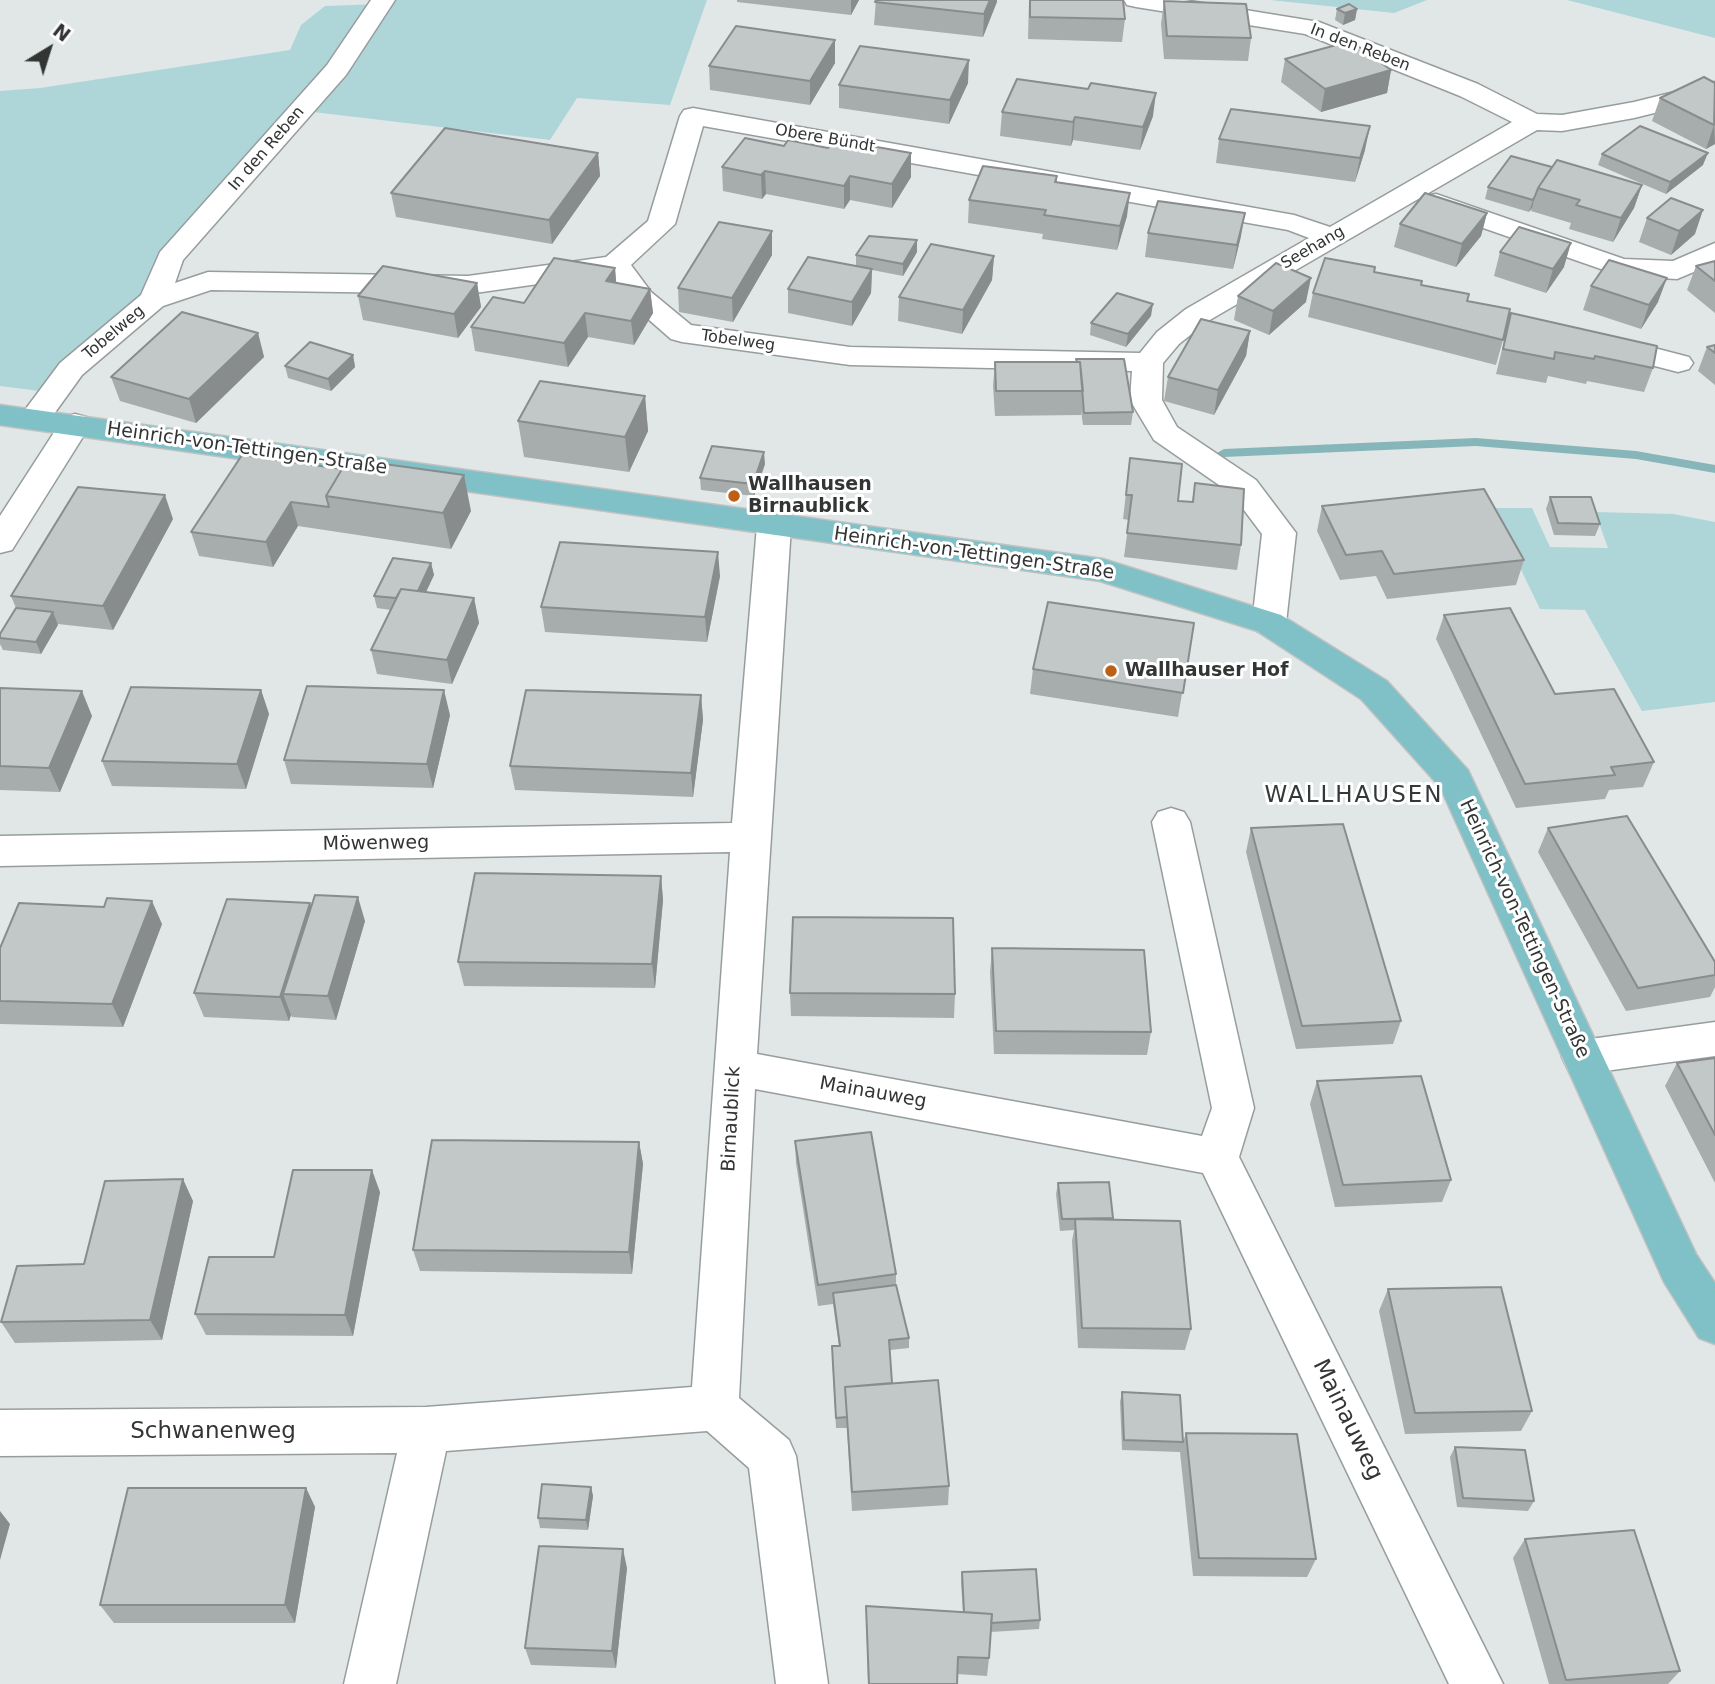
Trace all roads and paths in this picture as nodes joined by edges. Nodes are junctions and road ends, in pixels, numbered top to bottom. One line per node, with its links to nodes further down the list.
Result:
1 (383, 0): 10 (street, In den Reben)
2 (1136, 0): 4 (street, In den Reben)
3 (1715, 90): 4 (street)
4 (1531, 122): 5 (street, Seehang)
5 (1408, 192): 6 (street, Seehang); 7 (street)
6 (1320, 244): 8 (street, Obere Bündt); 9 (street); 12 (street, Seehang)
7 (1715, 252)
8 (615, 264): 10 (street, Tobelweg); 12 (street, Tobelweg)
9 (1347, 264)
10 (154, 299): 15 (street, Tobelweg)
11 (1583, 339): 13 (street)
12 (1148, 362): 19 (street)
13 (1678, 363)
14 (0, 415): 15 (main road, Heinrich-von-Tettingen-Straße)
15 (35, 418): 16 (main road, Heinrich-von-Tettingen-Straße)
16 (75, 424): 17 (main road, Heinrich-von-Tettingen-Straße); 18 (street)
17 (774, 526): 19 (main road, Heinrich-von-Tettingen-Straße); 21 (street, Birnaublick)
18 (0, 542)
19 (1269, 623): 24 (main road, Heinrich-von-Tettingen-Straße)
20 (1171, 822): 26 (street)
21 (752, 837): 22 (street, Möwenweg); 25 (street, Birnaublick)
22 (0, 852)
23 (1715, 1039): 24 (street)
24 (1583, 1057): 27 (main road, Heinrich-von-Tettingen-Straße)
25 (736, 1068): 26 (street, Mainauweg); 28 (street, Birnaublick)
26 (1217, 1157): 33 (street, Mainauweg)
27 (1715, 1323)
28 (715, 1408): 29 (street, Schwanenweg); 32 (street)
29 (426, 1430): 30 (street, Schwanenweg); 31 (street)
30 (0, 1433)
31 (370, 1684)
32 (802, 1684)
33 (1477, 1684)

